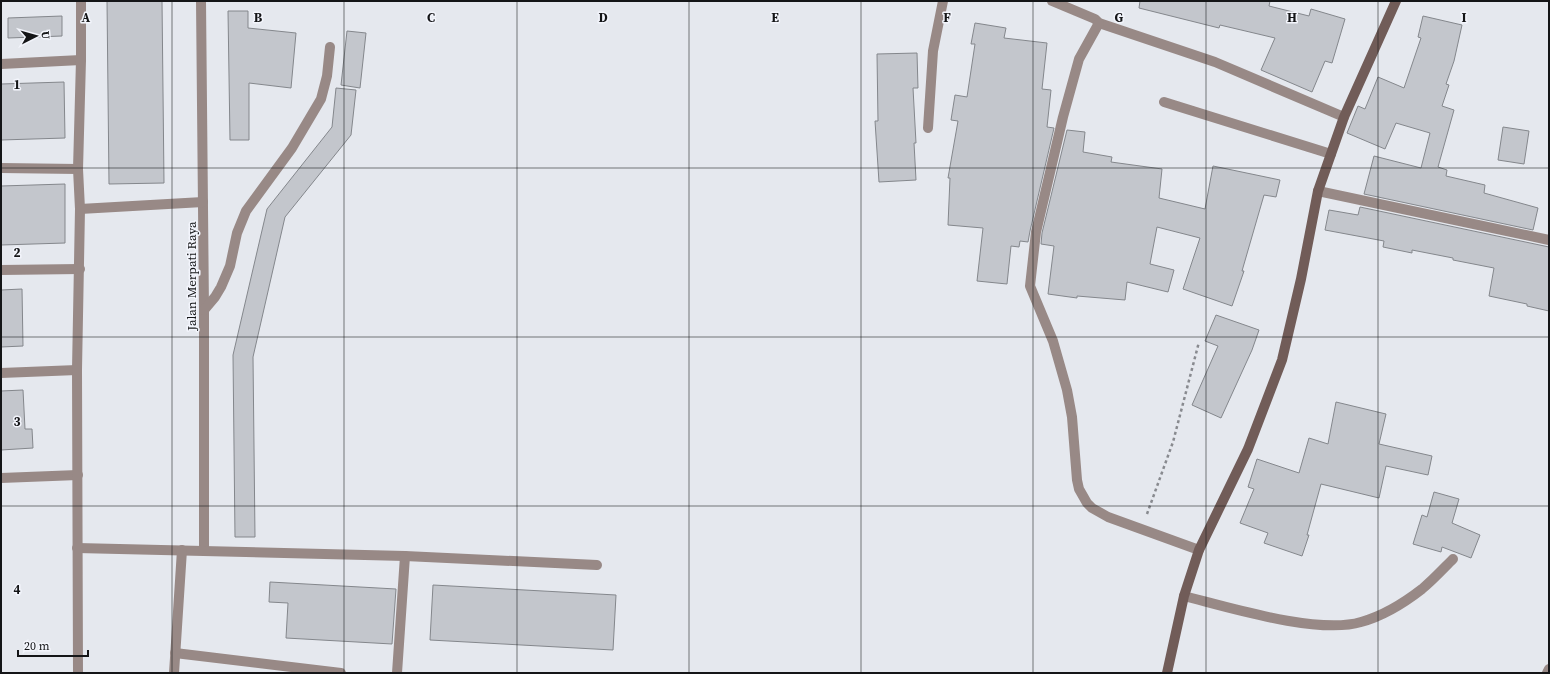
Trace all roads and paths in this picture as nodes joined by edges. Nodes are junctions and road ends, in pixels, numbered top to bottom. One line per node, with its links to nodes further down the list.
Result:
1 (81, 1): 8 (street)
2 (201, 1): 17 (street, Jalan Merpati Raya)
3 (943, 1): 12 (street)
4 (1052, 1): 6 (street)
5 (1396, 1): 11 (street)
6 (1099, 23): 11 (street); 28 (street)
7 (330, 47): 22 (street)
8 (81, 60): 9 (street); 15 (street)
9 (1, 64)
10 (1164, 102): 13 (street)
11 (1344, 117): 13 (street)
12 (928, 128)
13 (1330, 154): 16 (street)
14 (1, 168): 15 (street)
15 (78, 168): 18 (street)
16 (1318, 191): 19 (street); 31 (street)
17 (203, 202): 18 (street); 22 (street, Jalan Merpati Raya)
18 (80, 209): 20 (street)
19 (1549, 240)
20 (80, 268): 21 (street); 24 (street)
21 (1, 270)
22 (204, 310): 32 (street, Jalan Merpati Raya)
23 (1199, 342): 28 (path)
24 (77, 370): 25 (street); 26 (street)
25 (1, 373)
26 (78, 475): 27 (street); 29 (street)
27 (1, 478)
28 (1142, 530): 31 (street)
29 (78, 548): 30 (street); 39 (street)
30 (182, 550): 32 (street); 37 (street)
31 (1199, 550): 36 (street)
32 (204, 551): 33 (street)
33 (405, 556): 35 (street); 42 (street)
34 (1453, 559): 36 (street)
35 (597, 565)
36 (1184, 596): 43 (street)
37 (175, 653): 40 (street); 41 (street)
38 (1549, 669): 44 (street)
39 (78, 673)
40 (174, 673)
41 (341, 673)
42 (397, 673)
43 (1167, 673)
44 (1547, 673)

